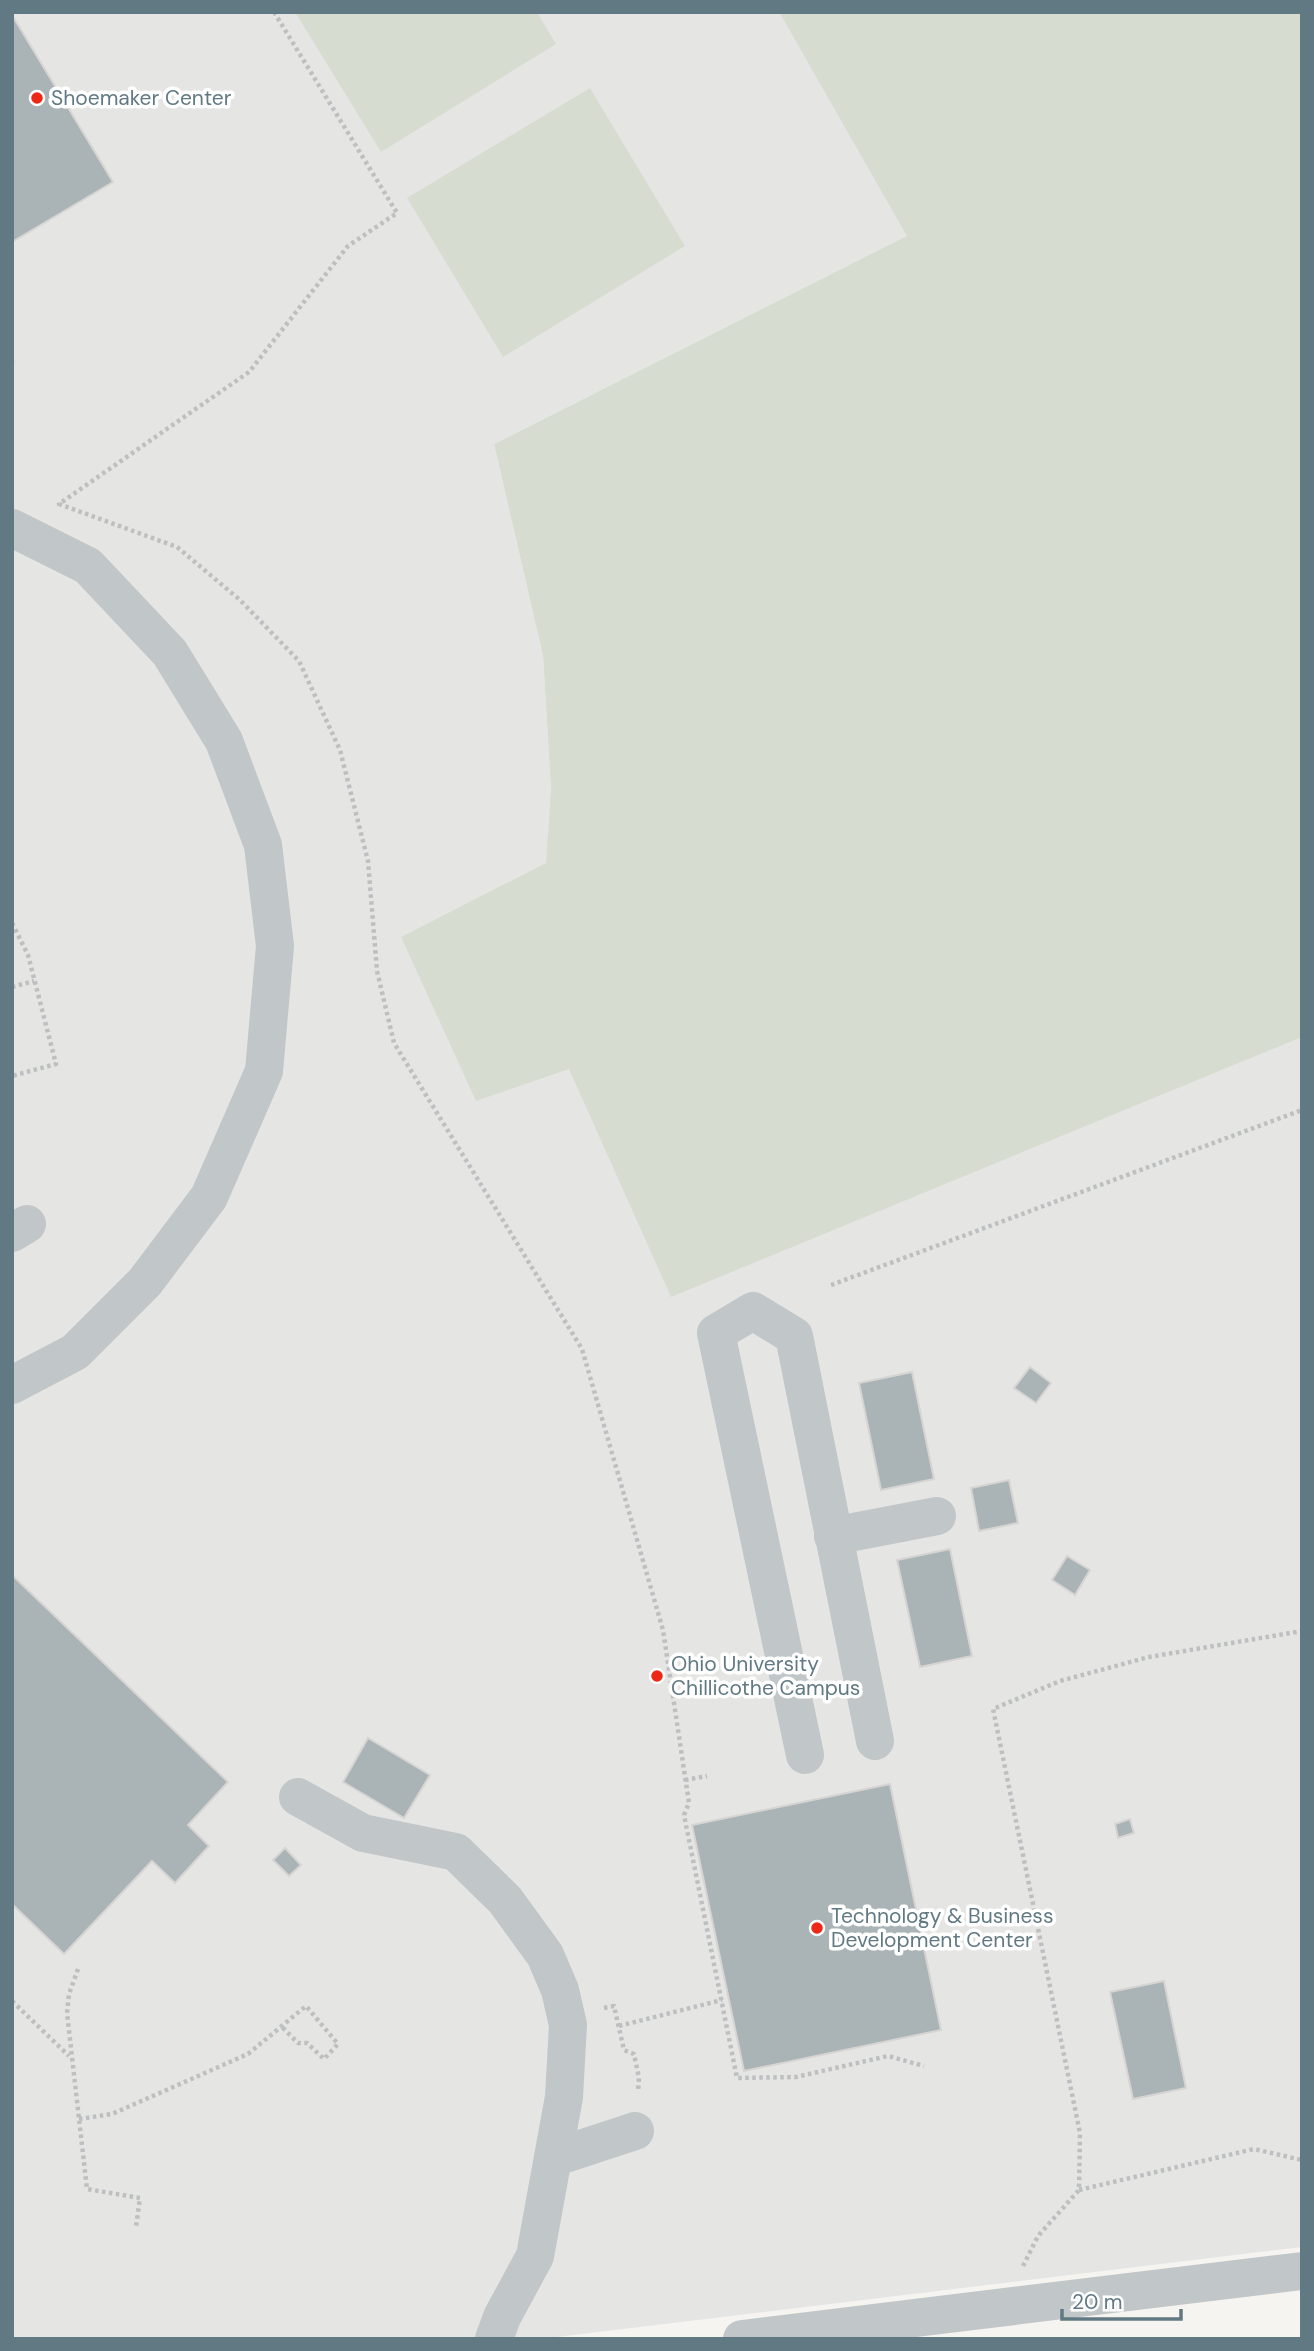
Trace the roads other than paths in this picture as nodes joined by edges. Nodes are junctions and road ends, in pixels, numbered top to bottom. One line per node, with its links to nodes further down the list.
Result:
1 (12, 528): 2 (street)
2 (12, 1385)
3 (937, 1516): 4 (street)
4 (833, 1536): 5 (street); 6 (street)
5 (876, 1741)
6 (805, 1755)
7 (298, 1797): 9 (street)
8 (635, 2131): 9 (street)
9 (553, 2158): 11 (street)
10 (1302, 2272): 12 (street)
11 (494, 2339)
12 (742, 2339)

